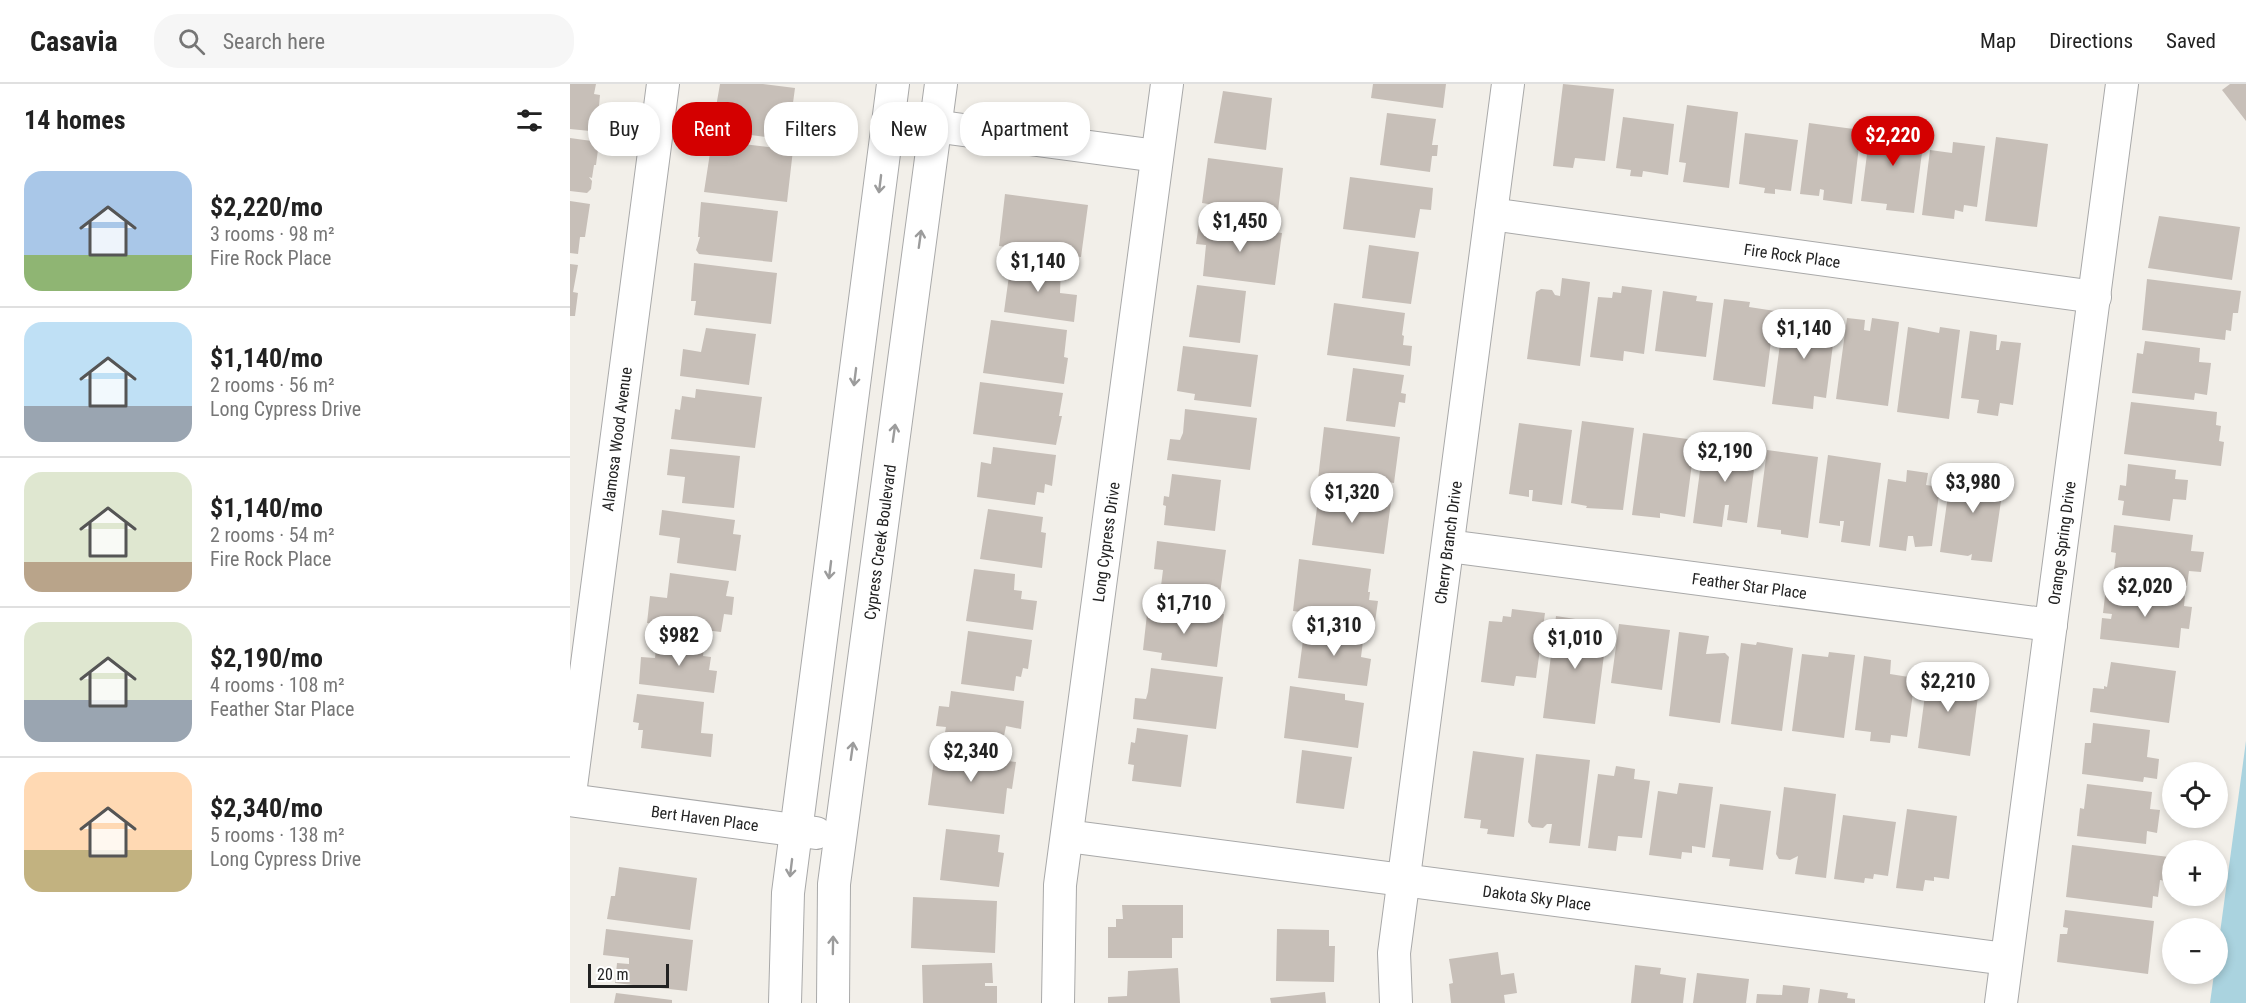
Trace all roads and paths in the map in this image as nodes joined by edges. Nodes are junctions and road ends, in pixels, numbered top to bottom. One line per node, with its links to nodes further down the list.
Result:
1 (663, 84): 17 (street, Alamosa Wood Avenue)
2 (893, 84): 7 (street)
3 (940, 84): 8 (street, Cypress Creek Boulevard)
4 (1167, 84): 12 (street, Long Cypress Drive)
5 (1508, 84): 13 (street, Cherry Branch Drive)
6 (2122, 84): 14 (street, Orange Spring Drive)
7 (891, 102)
8 (938, 102)
9 (948, 129): 12 (street)
10 (884, 156): 19 (street, one-way to 19)
11 (931, 156): 20 (street, Cypress Creek Boulevard, one-way to 11)
12 (1157, 156): 21 (street, Long Cypress Drive)
13 (1491, 214): 14 (street, Fire Rock Place); 15 (street, Cherry Branch Drive)
14 (2095, 297): 16 (street, Orange Spring Drive)
15 (1448, 546): 16 (street, Feather Star Place); 22 (street, Cherry Branch Drive)
16 (2051, 625): 23 (street, Orange Spring Drive)
17 (570, 794)
18 (570, 801): 19 (street, Bert Haven Place)
19 (796, 831): 20 (street, Bert Haven Place); 24 (street, one-way to 24)
20 (841, 836): 25 (street, Cypress Creek Boulevard, one-way to 20)
21 (1067, 836): 22 (street, Dakota Sky Place); 26 (street, Long Cypress Drive)
22 (1404, 880): 23 (street, Dakota Sky Place); 27 (street, Cherry Branch Drive)
23 (2006, 959): 28 (street, Orange Spring Drive)
24 (785, 1003)
25 (833, 1003)
26 (1058, 1003)
27 (1396, 1003)
28 (2001, 1003)

